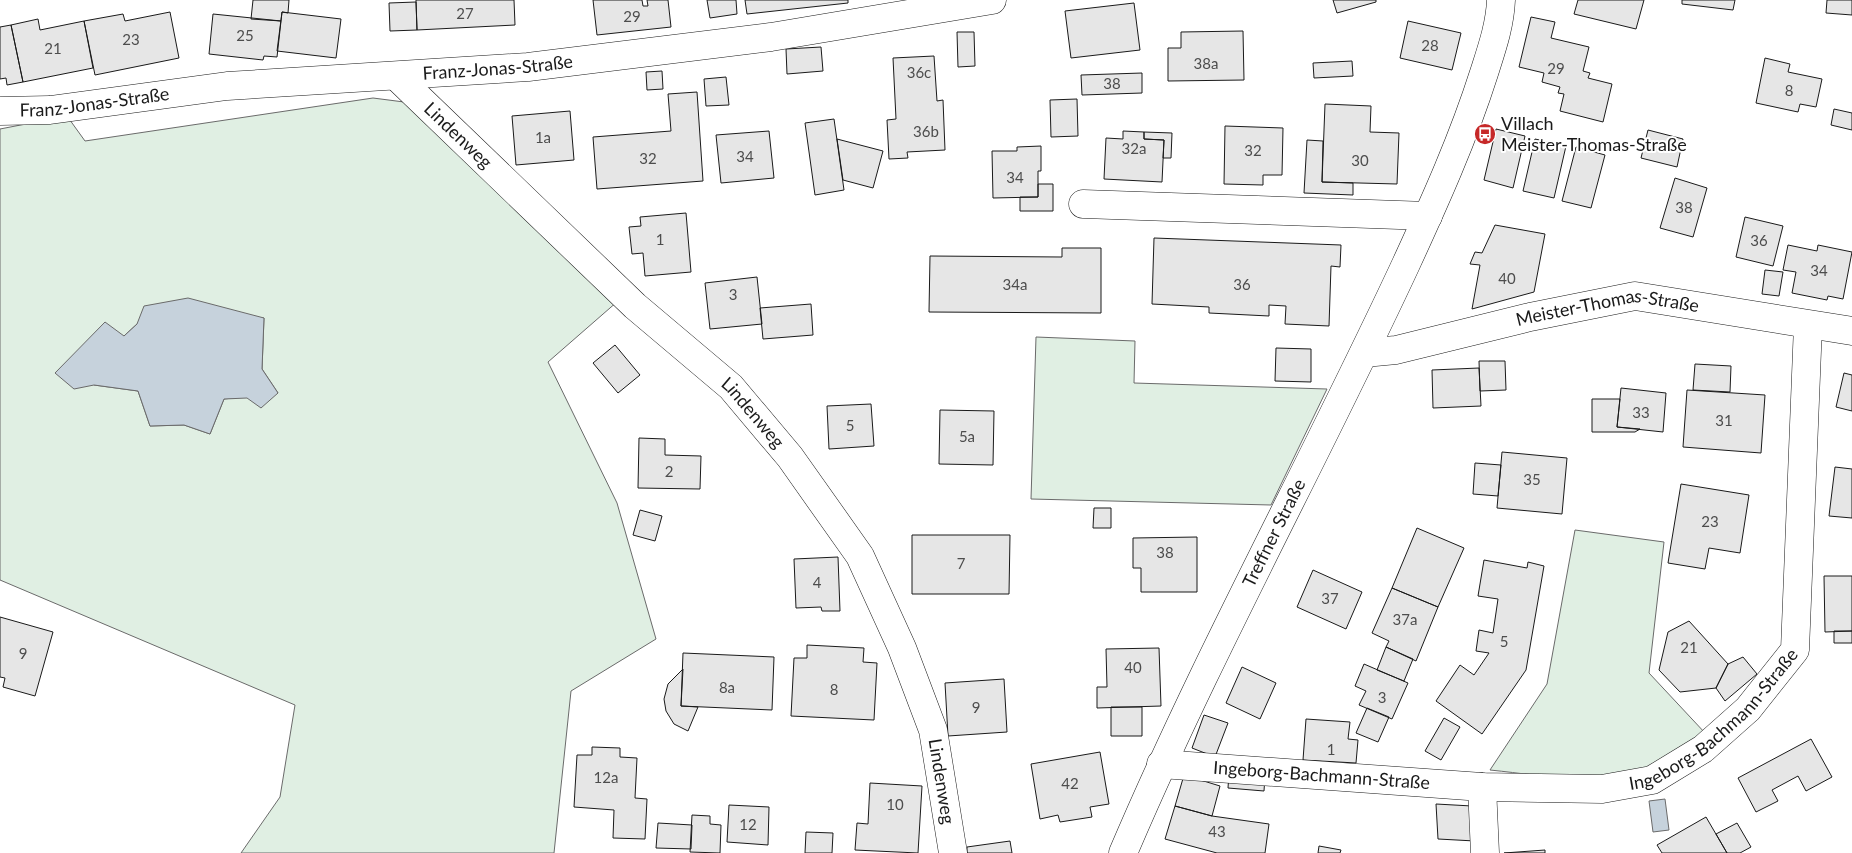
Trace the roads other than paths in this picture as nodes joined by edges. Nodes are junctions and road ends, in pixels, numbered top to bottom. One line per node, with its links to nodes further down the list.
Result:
1 (992, 0): 3 (street, Franz-Jonas-Straße)
2 (1501, 0): 6 (street, Treffner Straße)
3 (396, 76): 4 (street, Franz-Jonas-Straße); 12 (street, Lindenweg)
4 (0, 111)
5 (1083, 204): 6 (street)
6 (1428, 216): 9 (street, Treffner Straße)
7 (1808, 325): 8 (street, Meister-Thomas-Straße); 9 (street, Meister-Thomas-Straße); 11 (street, Ingeborg-Bachmann-Straße)
8 (1852, 331)
9 (1364, 353): 10 (street, Treffner Straße)
10 (1160, 764): 11 (street, Ingeborg-Bachmann-Straße); 13 (street, Treffner Straße)
11 (1482, 787): 14 (street)
12 (952, 853)
13 (1123, 853)
14 (1485, 853)

